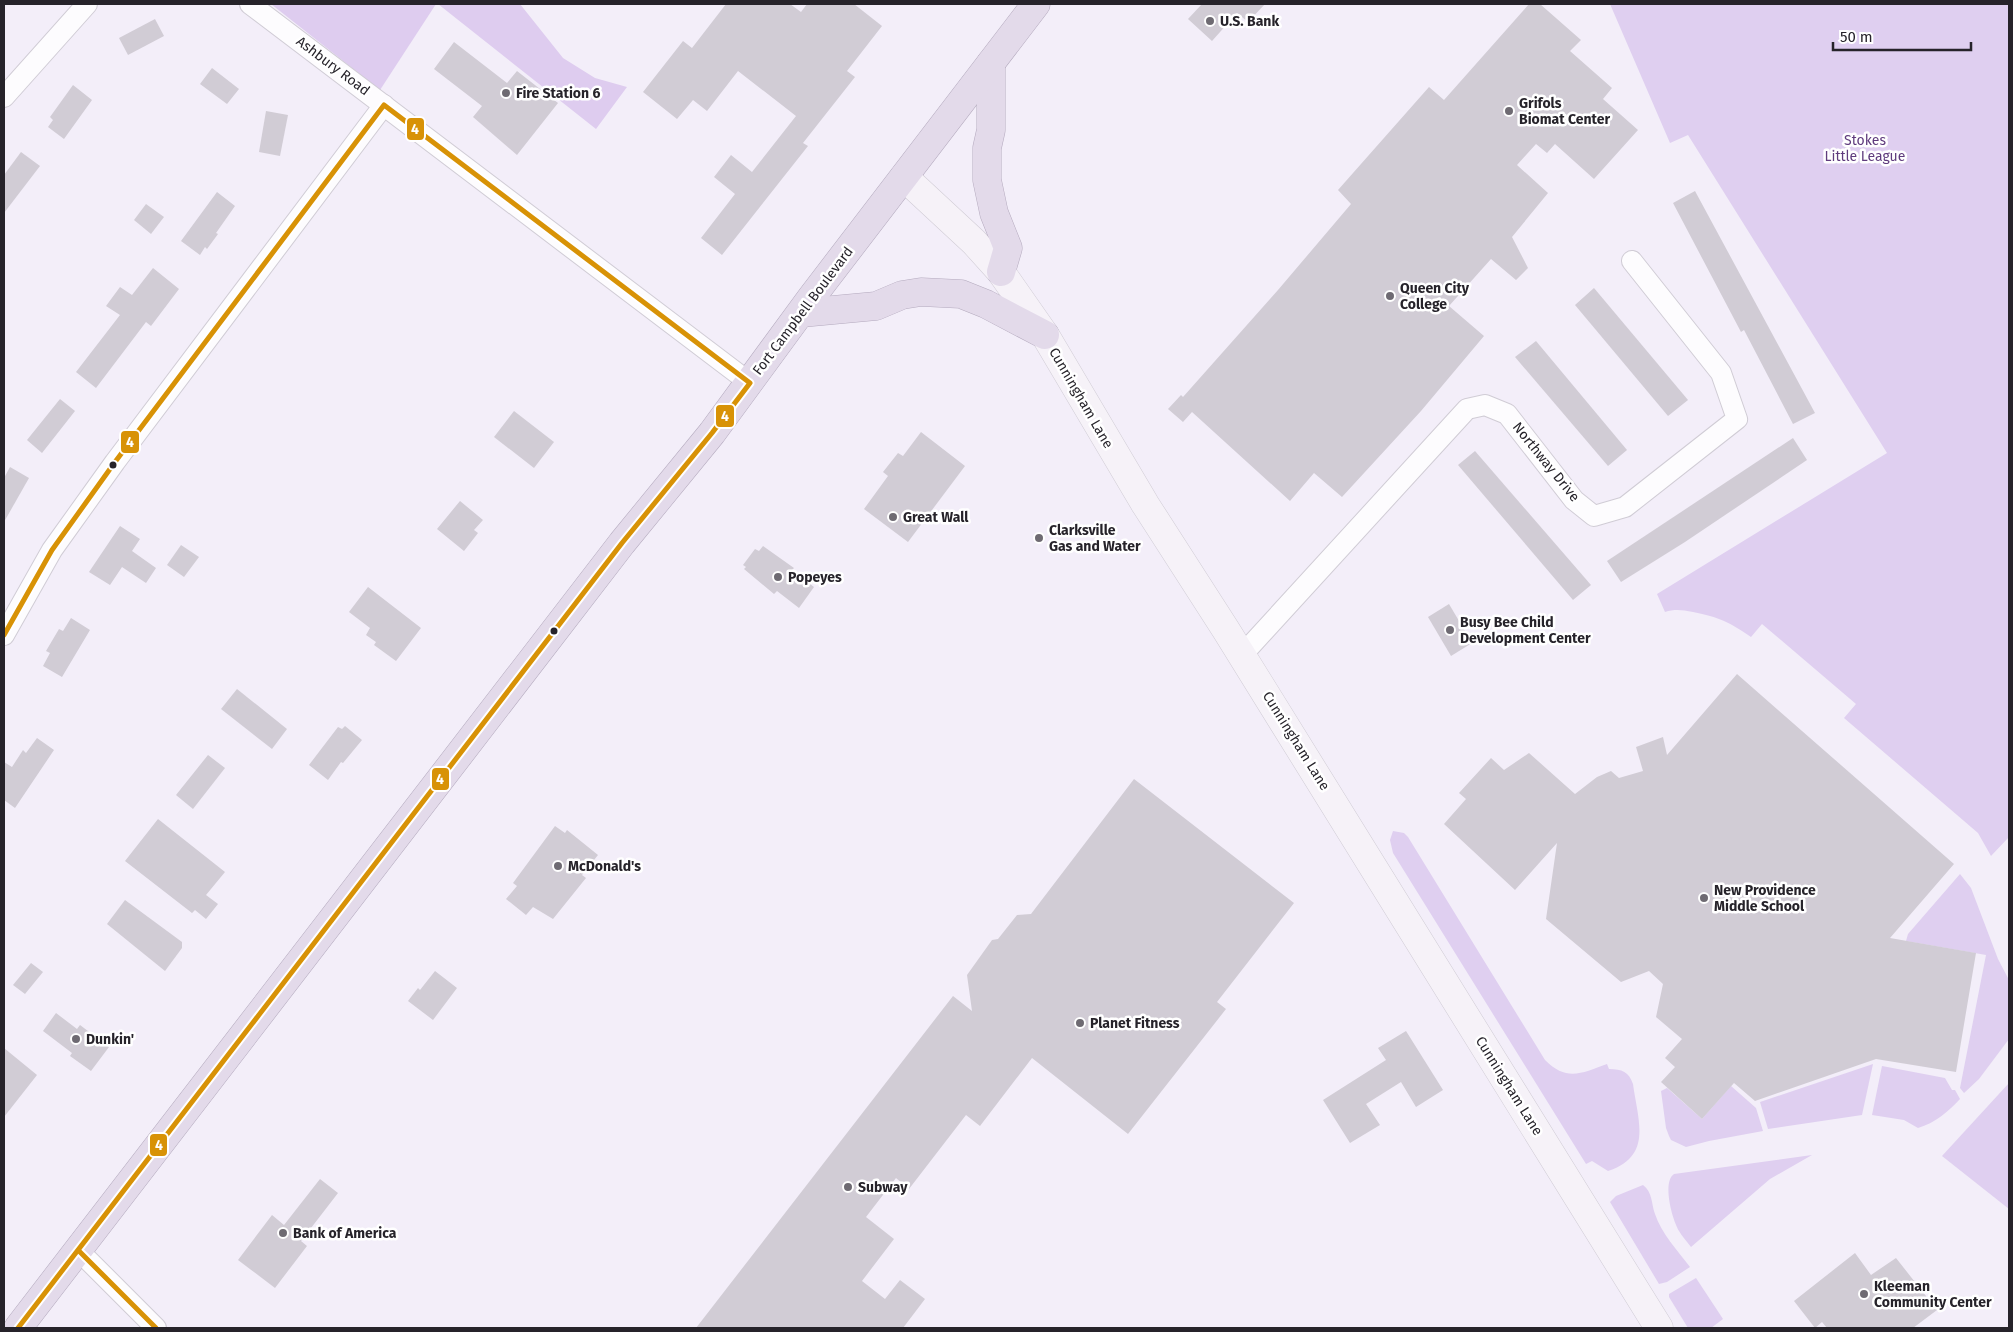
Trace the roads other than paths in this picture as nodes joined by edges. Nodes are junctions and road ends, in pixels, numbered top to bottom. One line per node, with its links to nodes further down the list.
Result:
1 (87, 4): 5 (street)
2 (250, 4): 6 (street, Ashbury Road)
3 (1036, 4): 4 (highway, Fort Campbell Boulevard)
4 (991, 63): 7 (highway, Fort Campbell Boulevard); 9 (highway)
5 (4, 97)
6 (384, 105): 12 (street, Ashbury Road); 13 (street)
7 (904, 177): 9 (street, Cunningham Lane); 10 (highway, Fort Campbell Boulevard)
8 (1632, 261): 14 (street, Northway Drive)
9 (1001, 272): 11 (street, Cunningham Lane)
10 (801, 313): 11 (highway); 12 (highway, Fort Campbell Boulevard)
11 (1045, 335): 14 (street, Cunningham Lane)
12 (750, 383): 15 (highway, Fort Campbell Boulevard)
13 (4, 635)
14 (1242, 656): 18 (street, Cunningham Lane)
15 (79, 1251): 16 (highway, Fort Campbell Boulevard); 17 (street)
16 (18, 1328)
17 (156, 1328)
18 (1659, 1328)

